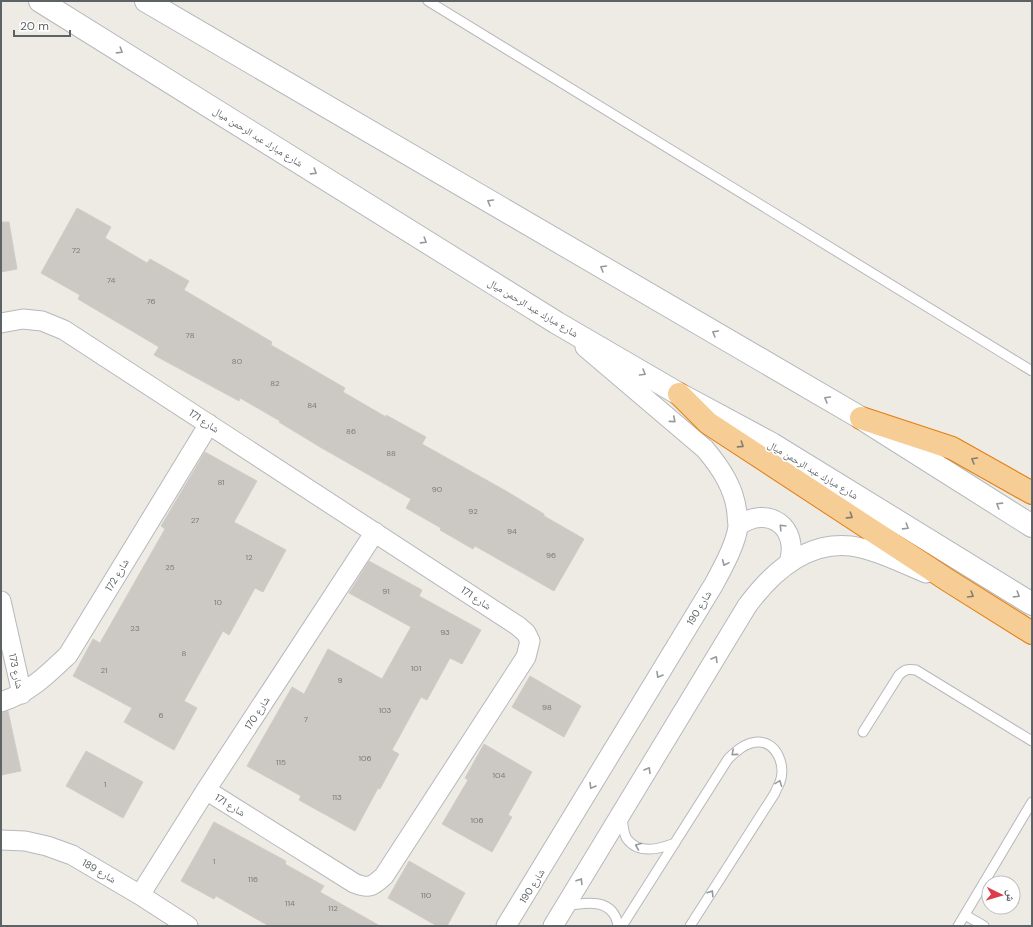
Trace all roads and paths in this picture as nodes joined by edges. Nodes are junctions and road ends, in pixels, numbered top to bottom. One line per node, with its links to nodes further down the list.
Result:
1 (40, 1): 5 (main road, شارع مبارك عبد الرحمن ميال, one-way to 5)
2 (146, 1): 8 (main road, one-way to 2)
3 (428, 1): 6 (lane)
4 (1, 323): 9 (street, شارع 171)
5 (557, 323): 7 (main road, شارع مبارك عبد الرحمن ميال, one-way to 7); 11 (street, شارع 190, one-way to 11)
6 (1032, 371)
7 (679, 394): 15 (highway, one-way to 15); 17 (main road, شارع مبارك عبد الرحمن ميال, one-way to 17)
8 (861, 418): 10 (highway, one-way to 8); 12 (main road, one-way to 8)
9 (209, 424): 13 (street, شارع 171); 19 (street, شارع 172)
10 (1032, 493)
11 (738, 526): 14 (street, one-way to 11); 32 (street, شارع 190, one-way to 32)
12 (1032, 526)
13 (375, 532): 23 (street, شارع 170); 23 (street, شارع 171)
14 (788, 562): 15 (street); 25 (street, one-way to 14)
15 (949, 582): 18 (highway, one-way to 18)
16 (1, 601): 19 (street, شارع 173)
17 (1032, 604)
18 (1032, 633)
19 (22, 694): 20 (street, شارع 172)
20 (1, 702)
21 (863, 732): 22 (lane)
22 (1032, 741)
23 (206, 790): 28 (street, شارع 170)
24 (1032, 802): 30 (lane)
25 (621, 814): 27 (lane, one-way to 25); 29 (street, one-way to 25)
26 (1, 840): 28 (street, شارع 189)
27 (675, 843): 35 (lane); 36 (lane, one-way to 27)
28 (140, 895): 31 (street, شارع 189)
29 (565, 906): 33 (street); 34 (lane)
30 (965, 915): 37 (lane); 38 (lane)
31 (188, 926)
32 (506, 926)
33 (553, 926)
34 (618, 926)
35 (622, 926)
36 (690, 926)
37 (958, 926)
38 (984, 926)

